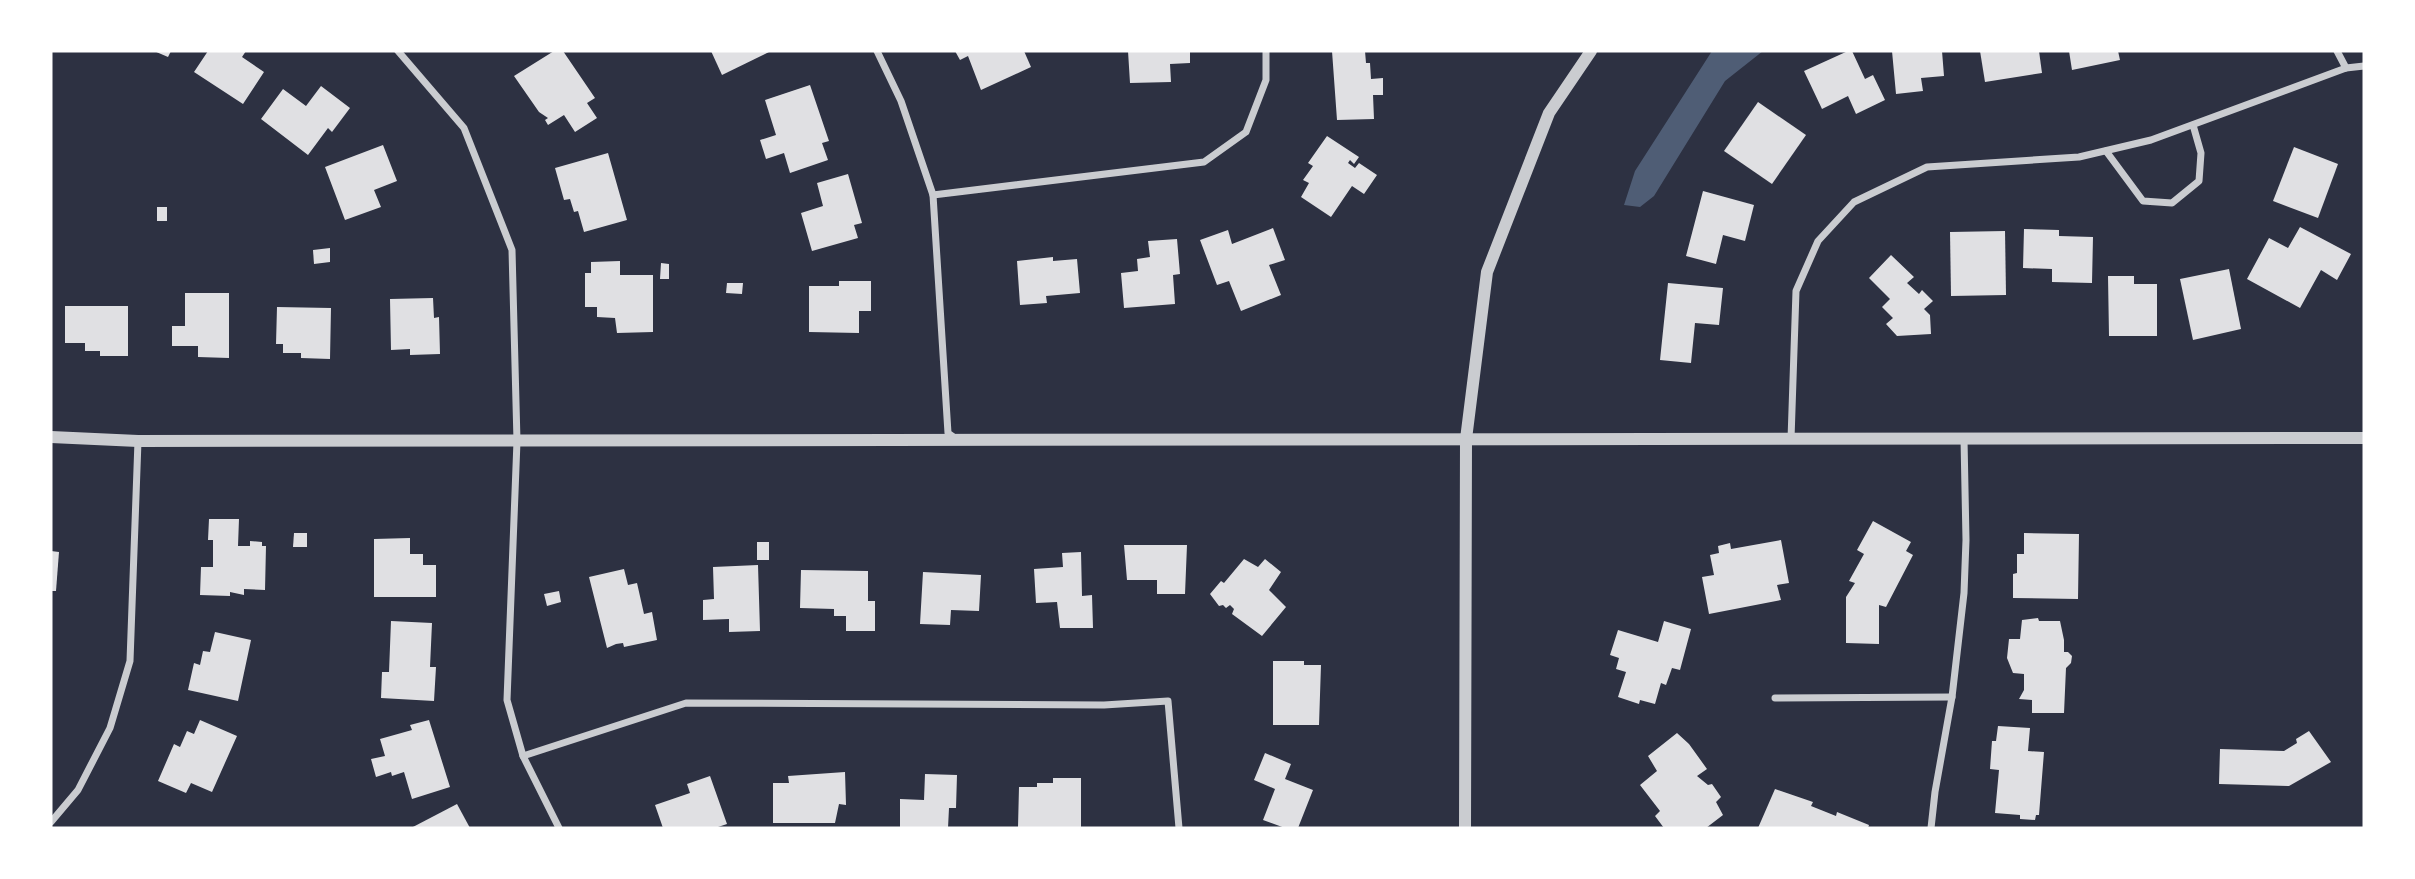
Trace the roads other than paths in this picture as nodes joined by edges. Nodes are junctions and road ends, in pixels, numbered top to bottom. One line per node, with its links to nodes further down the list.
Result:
1 (398, 51): 18 (street)
2 (877, 51): 10 (street)
3 (1266, 51): 10 (street)
4 (1591, 51): 13 (street)
5 (2337, 51): 7 (street)
6 (2364, 66): 7 (street)
7 (2346, 68): 8 (street)
8 (2193, 124): 9 (street); 9 (street)
9 (2106, 150): 14 (street)
10 (933, 195): 16 (street)
11 (51, 437): 17 (street)
12 (2364, 438): 15 (street)
13 (1466, 439): 14 (street); 16 (street); 25 (street)
14 (1791, 439): 15 (street)
15 (1964, 439): 19 (street)
16 (958, 440): 18 (street)
17 (138, 441): 18 (street); 22 (street)
18 (517, 441): 21 (street)
19 (1952, 697): 20 (street); 26 (street)
20 (1775, 698)
21 (523, 756): 23 (street); 24 (street)
22 (51, 822)
23 (559, 828)
24 (1179, 828)
25 (1465, 828)
26 (1931, 828)

